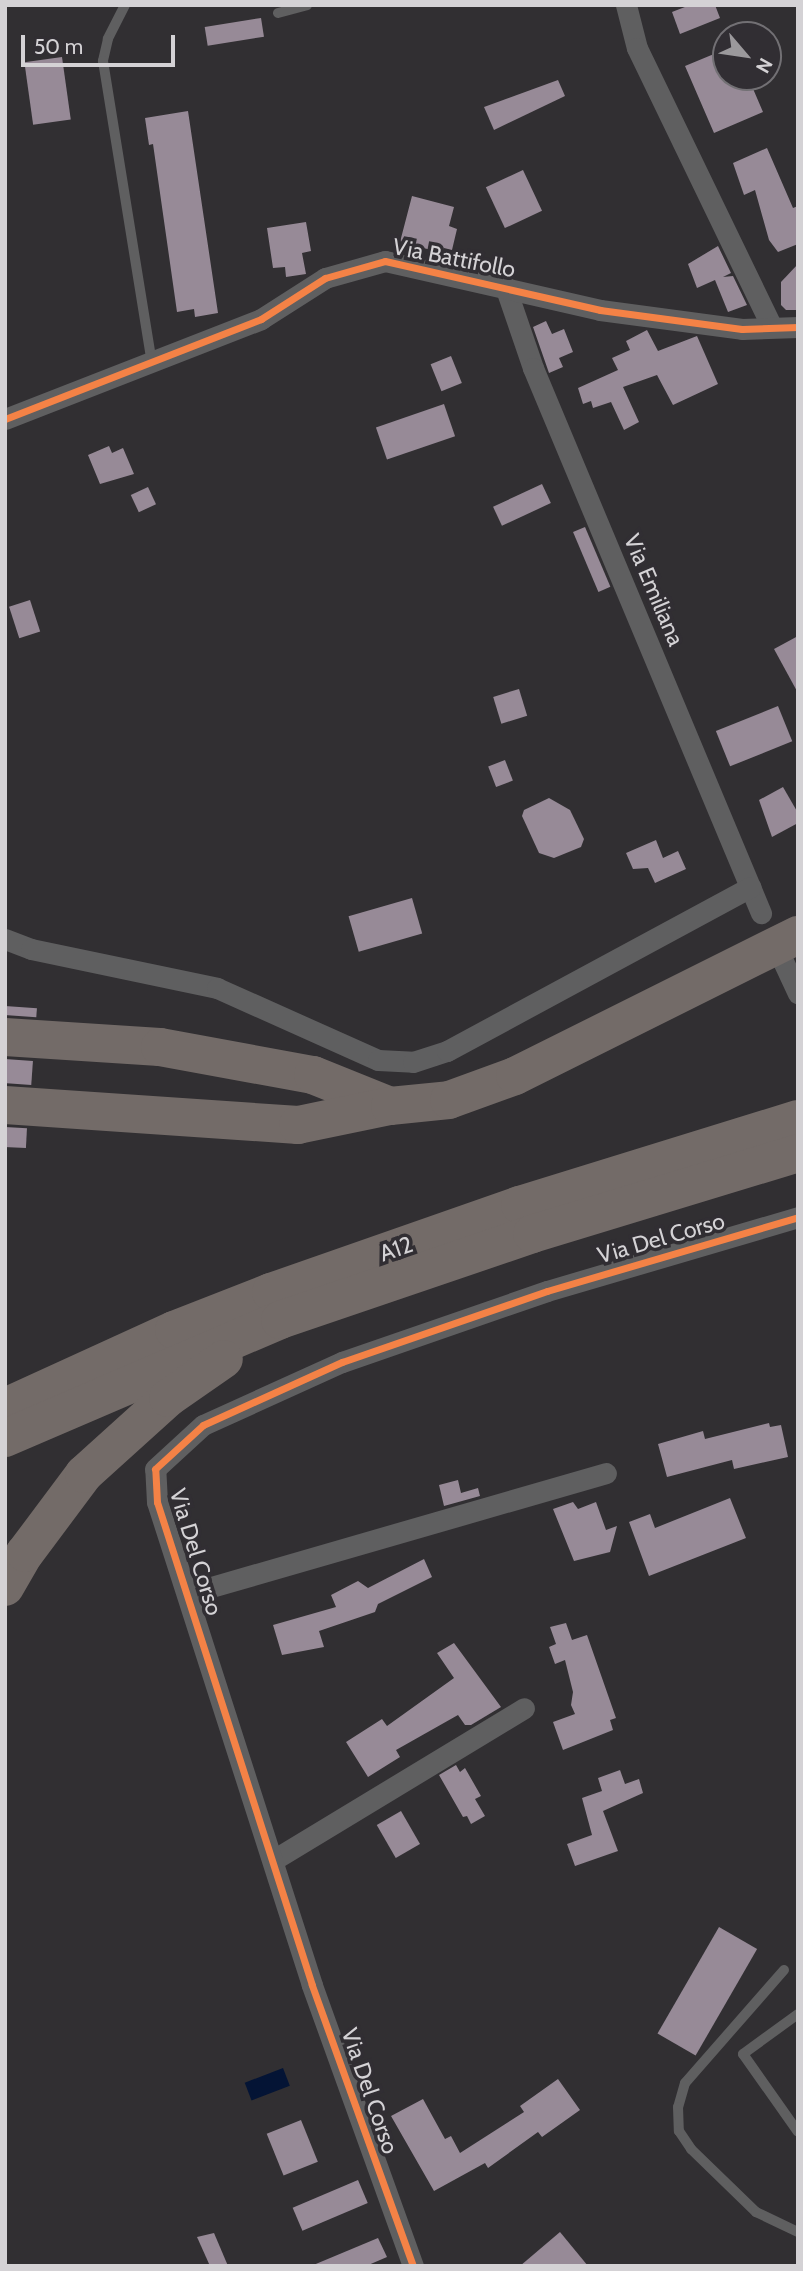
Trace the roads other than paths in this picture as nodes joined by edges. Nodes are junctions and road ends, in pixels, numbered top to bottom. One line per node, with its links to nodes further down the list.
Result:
1 (125, 5): 8 (lane)
2 (307, 5): 4 (lane)
3 (626, 5): 6 (street)
4 (278, 13)
5 (505, 286): 6 (street, Via Battifollo); 8 (street, Via Battifollo); 10 (street, Via Emiliana)
6 (771, 326): 7 (street, Via Battifollo)
7 (798, 327)
8 (152, 362): 9 (street, Via Battifollo)
9 (5, 419)
10 (750, 887): 11 (street, Via Emiliana); 12 (street)
11 (761, 912)
12 (5, 939)
13 (790, 947): 14 (street); 17 (highway)
14 (798, 993)
15 (5, 1037): 17 (highway)
16 (5, 1105): 17 (highway)
17 (390, 1106)
18 (798, 1119): 22 (highway, A12 / A12)
19 (798, 1153): 21 (highway, A12 / A12)
20 (798, 1217): 26 (street, Via Del Corso)
21 (280, 1320): 23 (highway, A12 / A12); 25 (highway)
22 (5, 1407)
23 (5, 1438)
24 (606, 1473): 26 (street)
25 (5, 1587)
26 (187, 1594): 28 (street, Via Del Corso)
27 (524, 1708): 28 (street)
28 (275, 1859): 33 (street, Via Del Corso)
29 (784, 1970): 32 (lane)
30 (798, 2014): 31 (lane)
31 (798, 2132)
32 (798, 2232)
33 (413, 2266)

